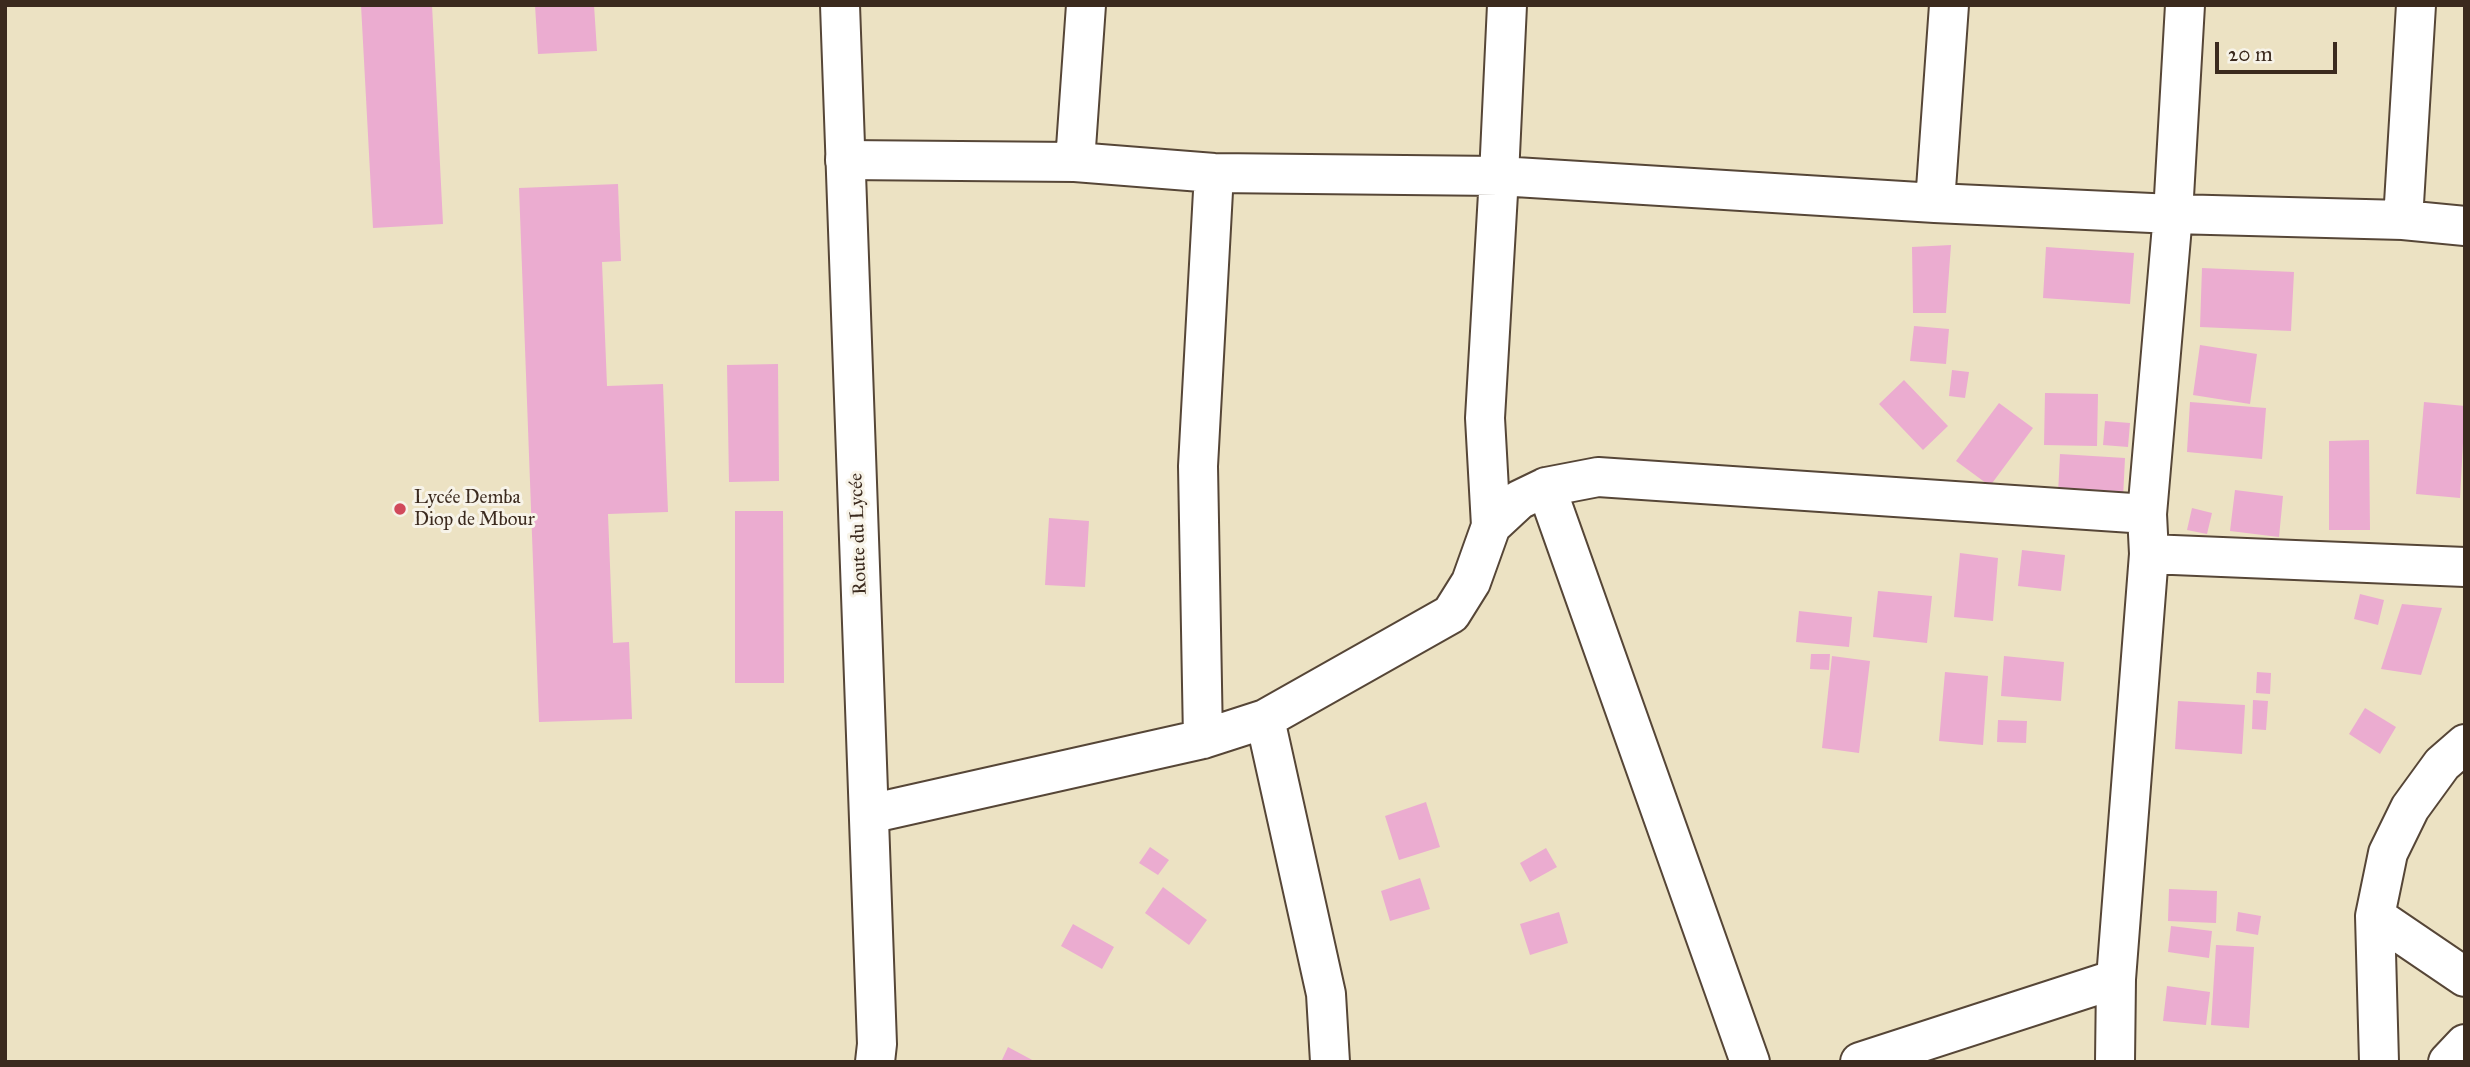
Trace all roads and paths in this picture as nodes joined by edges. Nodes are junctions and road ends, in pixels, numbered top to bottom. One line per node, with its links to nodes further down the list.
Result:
1 (840, 5): 7 (street, Route du Lycée)
2 (1086, 5): 8 (street)
3 (1507, 5): 10 (street)
4 (1949, 5): 11 (street)
5 (2185, 5): 12 (street)
6 (2416, 5): 13 (street)
7 (845, 160): 8 (street); 23 (street, Route du Lycée)
8 (1075, 162): 9 (street)
9 (1214, 173): 10 (street); 21 (street)
10 (1499, 176): 11 (street); 17 (street)
11 (1935, 204): 12 (street)
12 (2174, 214): 13 (street); 16 (street)
13 (2403, 220): 14 (street)
14 (2465, 226)
15 (1546, 487): 16 (street); 17 (street); 30 (street)
16 (2147, 514): 18 (street)
17 (1491, 526): 20 (street)
18 (2149, 554): 19 (street); 26 (street)
19 (2465, 567)
20 (1265, 719): 21 (street); 29 (street)
21 (1203, 739): 23 (street)
22 (2465, 744): 24 (street)
23 (869, 814): 28 (street, Route du Lycée)
24 (2375, 916): 25 (street); 33 (street)
25 (2465, 978)
26 (2116, 979): 31 (street); 32 (street)
27 (2465, 1044): 34 (street)
28 (875, 1062)
29 (1330, 1062)
30 (1750, 1062)
31 (1860, 1062)
32 (2115, 1062)
33 (2379, 1062)
34 (2448, 1062)

